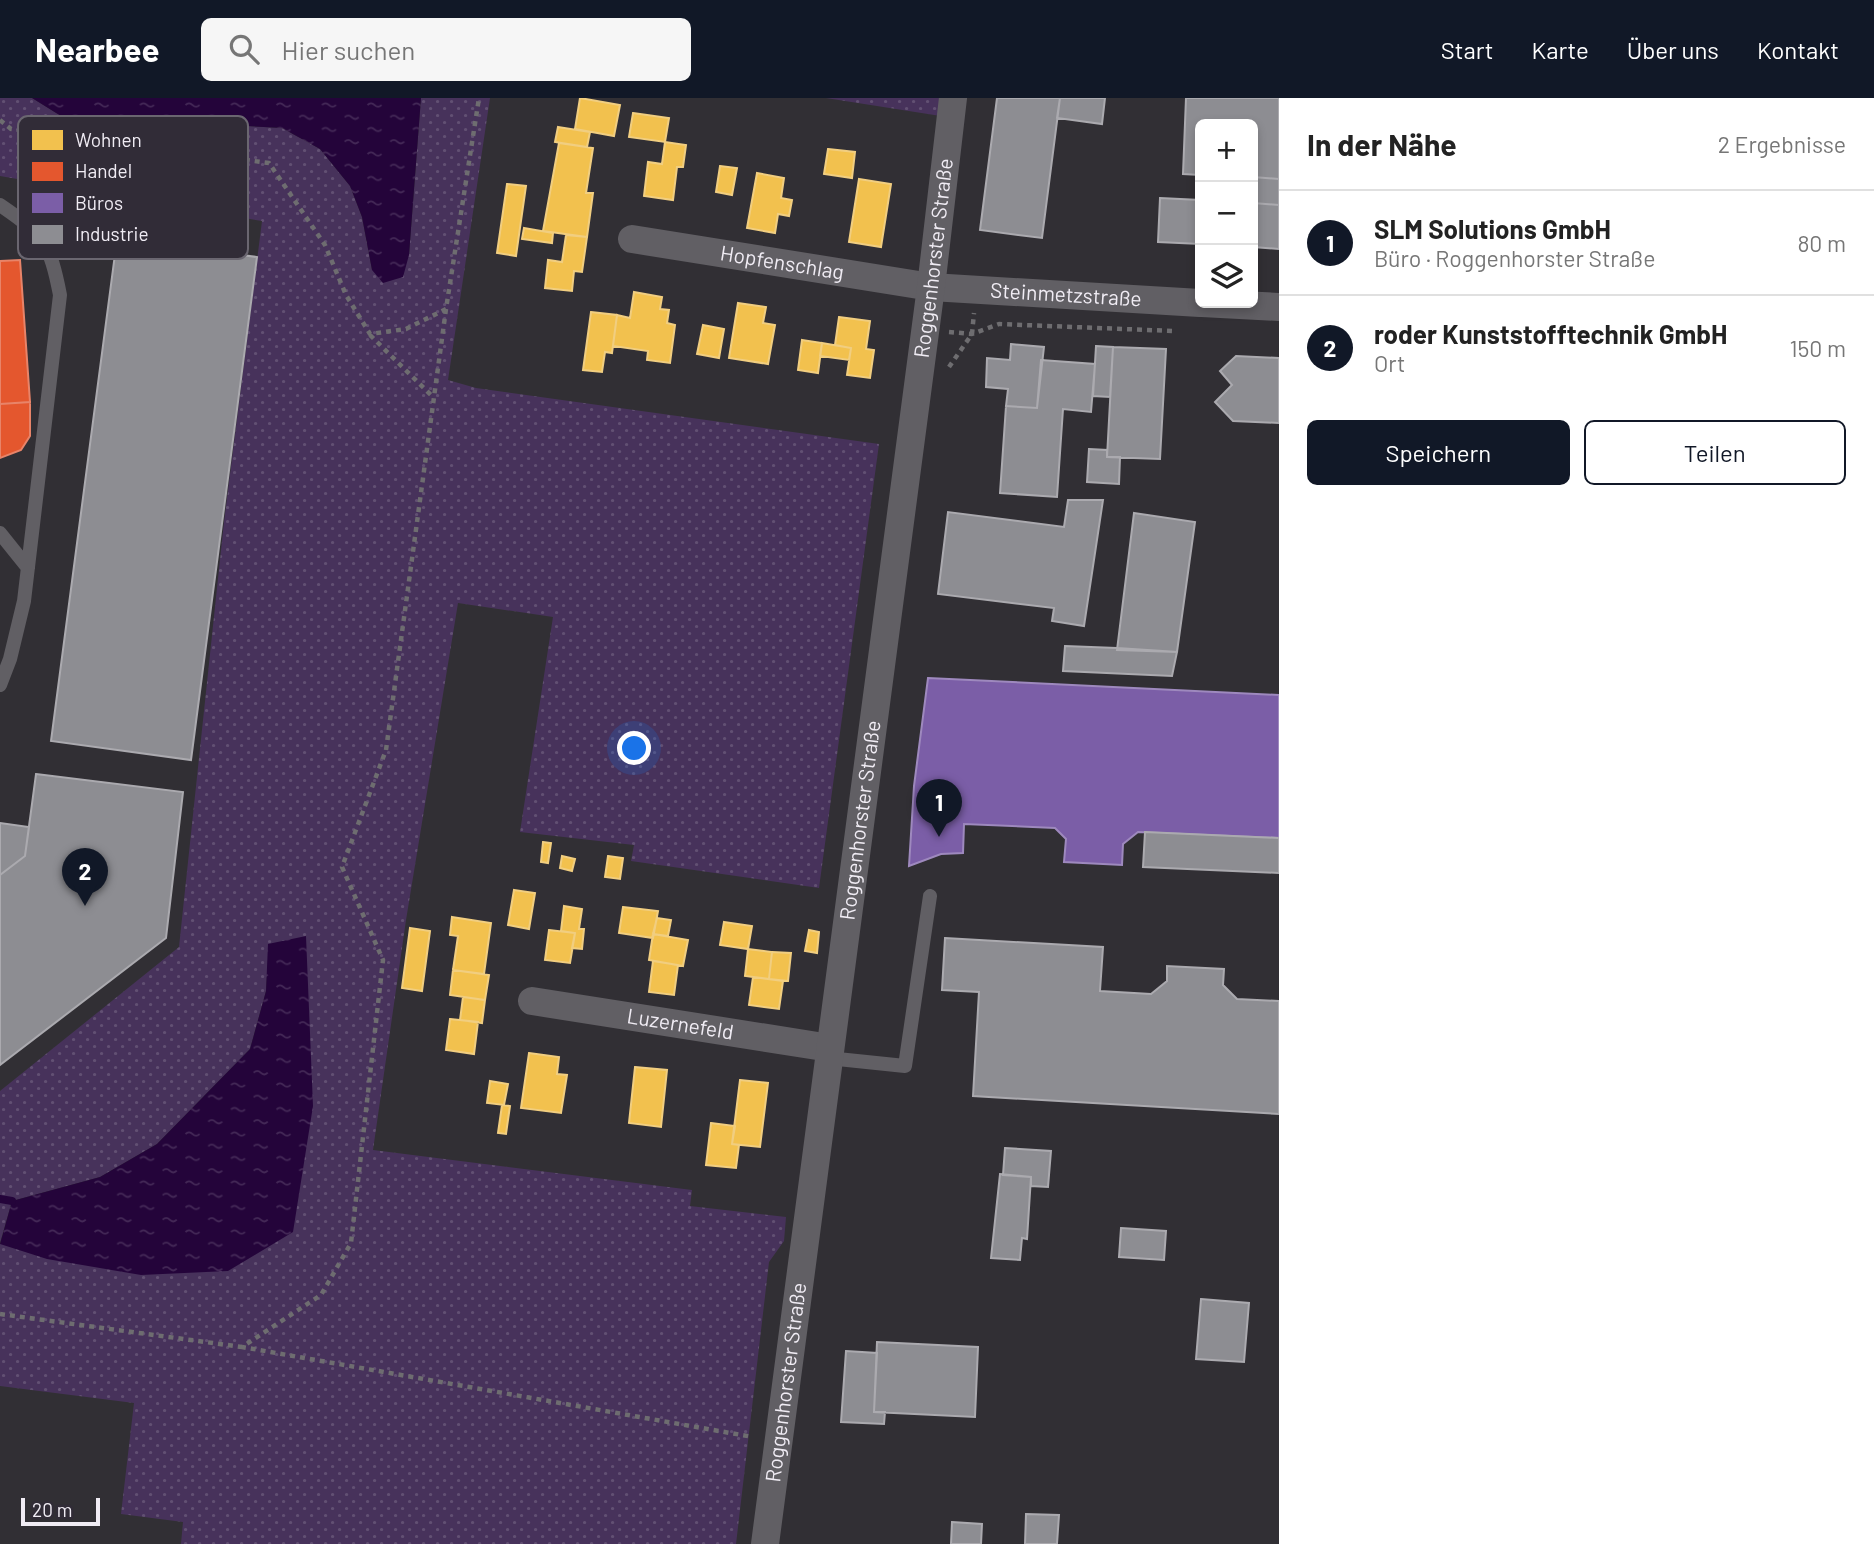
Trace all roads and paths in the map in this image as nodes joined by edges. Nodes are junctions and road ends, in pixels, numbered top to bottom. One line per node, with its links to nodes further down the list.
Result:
1 (479, 98): 14 (path)
2 (953, 98): 10 (street, Roggenhorster Straße)
3 (0, 120): 4 (path)
4 (18, 131)
5 (248, 160): 17 (path)
6 (0, 205): 7 (lane)
7 (18, 217)
8 (632, 239): 10 (street, Hopfenschlag)
9 (53, 259): 20 (lane)
10 (931, 286): 11 (street, Steinmetzstraße); 15 (street, Roggenhorster Straße)
11 (1195, 303)
12 (1258, 306): 13 (street, Steinmetzstraße)
13 (1279, 307)
14 (446, 309): 17 (path); 18 (path)
15 (925, 330): 16 (path); 24 (street, Roggenhorster Straße)
16 (1183, 332)
17 (370, 334): 18 (path)
18 (432, 396): 26 (path)
19 (0, 533): 20 (lane)
20 (28, 568): 21 (lane)
21 (0, 685)
22 (930, 896): 24 (lane)
23 (532, 1001): 24 (street, Luzernefeld)
24 (829, 1053): 27 (street, Roggenhorster Straße)
25 (0, 1314): 26 (path)
26 (242, 1347): 27 (path)
27 (779, 1441): 28 (street, Roggenhorster Straße)
28 (765, 1544)

